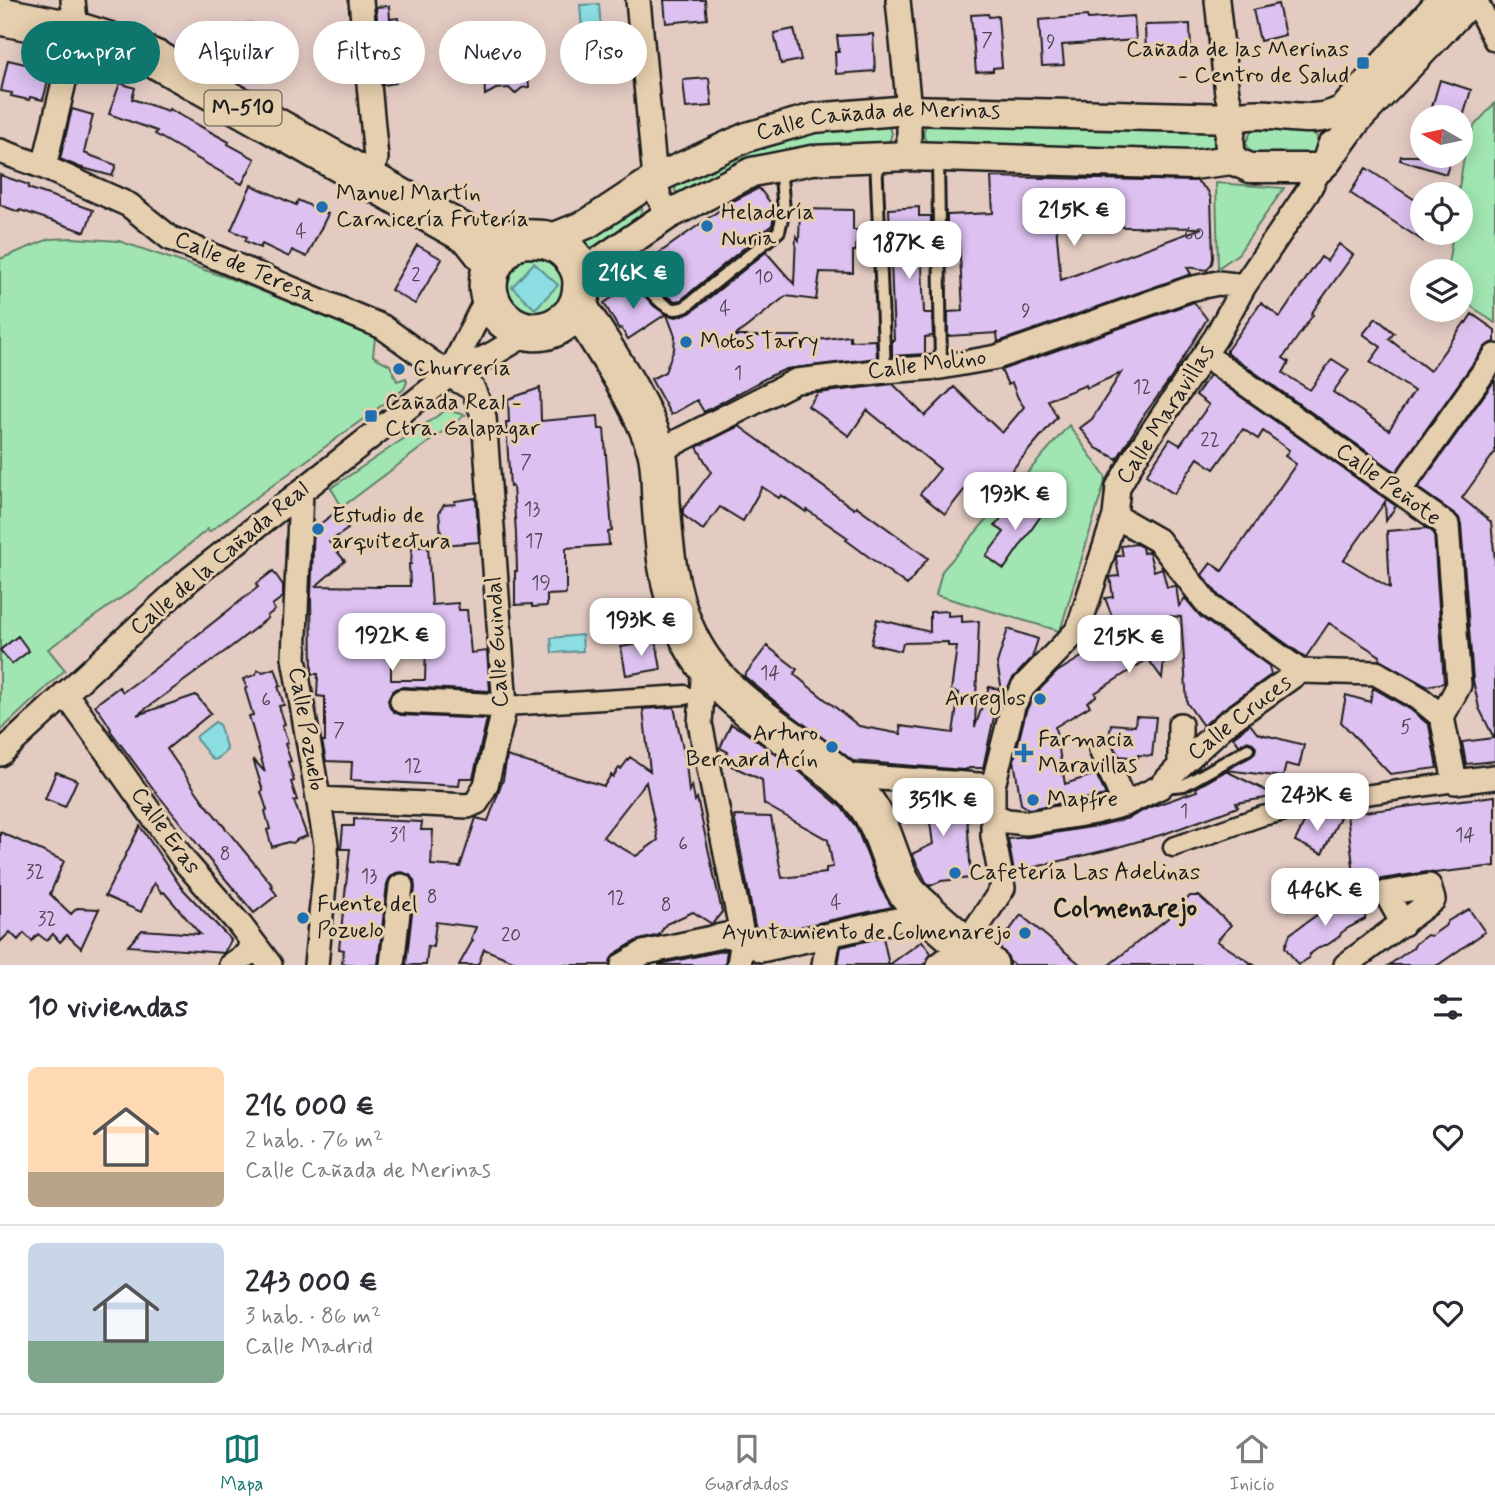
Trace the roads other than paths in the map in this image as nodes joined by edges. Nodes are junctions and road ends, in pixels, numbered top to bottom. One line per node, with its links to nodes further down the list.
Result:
1 (360, 0): 22 (street)
2 (638, 0): 21 (street)
3 (898, 0): 10 (street)
4 (1217, 0): 11 (street)
5 (1442, 0): 12 (street)
6 (1473, 0): 9 (street); 18 (street)
7 (75, 15): 8 (main road, M-510); 20 (street); 22 (main road, M-510)
8 (0, 16)
9 (1495, 38)
10 (909, 110): 11 (street, Calle Cañada de Merinas); 14 (street); 21 (street, Calle Cañada de Merinas)
11 (1234, 118): 12 (street, Calle Cañada de Merinas); 17 (street)
12 (1322, 118): 18 (street)
13 (0, 151): 20 (street, Calle de Teresa)
14 (909, 156): 15 (street, Calle Cañada de Merinas); 16 (street, Calle Cañada de Merinas)
15 (876, 157): 19 (street, Calle Cañada de Merinas); 34 (lane)
16 (938, 158): 17 (street, Calle Cañada de Merinas); 33 (lane)
17 (1232, 160): 18 (street)
18 (1323, 165): 28 (street, Calle Maravillas)
19 (780, 166): 23 (street, Calle Cañada de Merinas); 26 (lane, Calle Cañada de Merinas)
20 (44, 167): 35 (street, Calle de Teresa)
21 (655, 179): 23 (street); 25 (street, Calle Cañada de Merinas)
22 (370, 180): 24 (main road, M-510)
23 (668, 215): 26 (street, Calle Cañada de Merinas)
24 (471, 237): 25 (main road, M-510); 27 (main road, M-510)
25 (533, 239): 27 (main road); 29 (main road, M-510)
26 (619, 247): 29 (street, Calle Cañada de Merinas)
27 (491, 279): 30 (main road, M-510); 35 (street, Calle de la Cañada Real)
28 (1244, 286): 31 (street, Calle Maravillas); 33 (street, Calle Molino)
29 (580, 292): 30 (main road); 37 (main road, M-510)
30 (539, 332): 35 (street, Calle de la Cañada Real); 37 (main road, M-510)
31 (1205, 355): 40 (street, Calle Peñote); 41 (street, Calle Maravillas)
32 (1495, 356): 40 (street)
33 (941, 367): 34 (street, Calle Molino)
34 (885, 371): 38 (street, Calle Molino)
35 (449, 375): 39 (street, Calle de la Cañada Real); 46 (street, Calle Guindal)
36 (1495, 377): 40 (street)
37 (636, 402): 38 (main road, M-510)
38 (657, 452): 43 (main road, M-510)
39 (301, 492): 44 (street, Calle de la Cañada Real); 59 (street, Calle Pozuelo)
40 (1404, 494): 47 (street, Calle Peñote)
41 (1115, 516): 42 (street); 57 (street, Calle Maravillas)
42 (1300, 671): 47 (street); 52 (street, Calle Cruces)
43 (695, 681): 46 (street); 53 (main road, M-510); 68 (street)
44 (65, 693): 51 (street, Calle de la Cañada Real); 69 (street, Calle Eras)
45 (402, 701): 46 (street)
46 (505, 706): 59 (street, Calle Guindal)
47 (1442, 717): 56 (street)
48 (1180, 725): 52 (street, Calle Cruces)
49 (1248, 749): 58 (lane)
50 (1101, 750): 60 (street)
51 (0, 754)
52 (1180, 766): 58 (street, Calle Cruces)
53 (838, 775): 55 (street); 61 (main road, M-510)
54 (1495, 777): 56 (street)
55 (889, 779): 57 (street); 61 (street)
56 (1455, 782): 63 (street)
57 (993, 786): 62 (street, Calle Maravillas)
58 (1160, 788): 60 (street, Calle Cruces)
59 (318, 799): 73 (street, Calle Pozuelo)
60 (1125, 804): 62 (street, Calle Cruces)
61 (874, 814): 65 (main road, M-510)
62 (993, 815): 70 (street, Calle Maravillas)
63 (1172, 847)
64 (401, 886): 74 (street)
65 (920, 905): 67 (street); 70 (main road, M-510)
66 (1403, 924): 78 (street)
67 (829, 936): 68 (street); 77 (street)
68 (743, 939): 75 (street); 76 (street)
69 (251, 940): 71 (street); 72 (street, Calle Eras)
70 (964, 958)
71 (231, 965)
72 (270, 965)
73 (316, 965)
74 (391, 965)
75 (623, 965)
76 (739, 965)
77 (824, 965)
78 (1346, 965)

